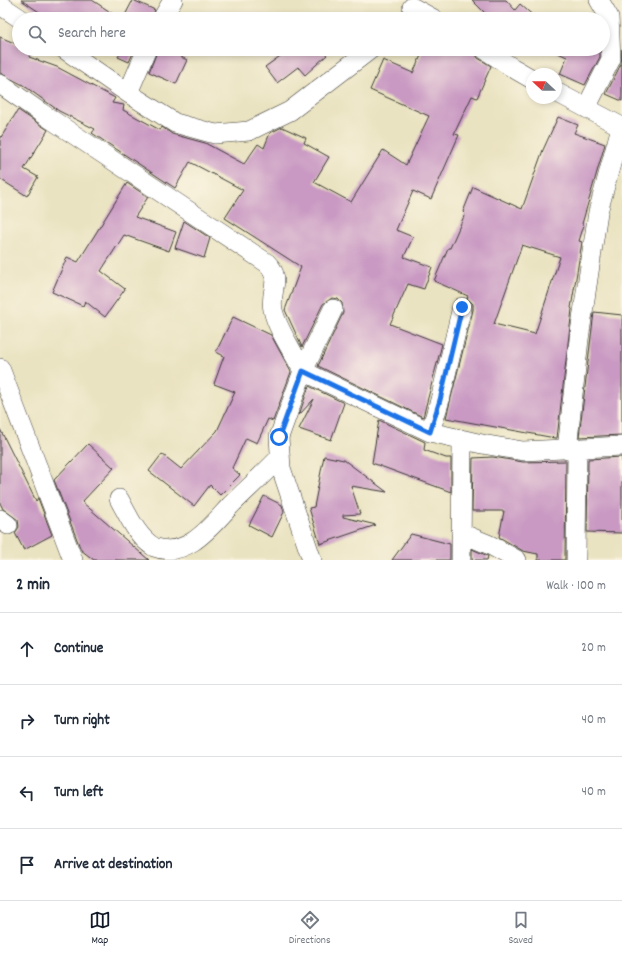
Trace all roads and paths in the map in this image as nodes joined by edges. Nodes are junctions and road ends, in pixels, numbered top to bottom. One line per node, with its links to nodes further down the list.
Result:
1 (173, 0): 3 (street)
2 (599, 0): 4 (street)
3 (166, 12)
4 (606, 12)
5 (610, 45): 14 (street)
6 (74, 56): 12 (street)
7 (144, 56): 12 (street)
8 (363, 56): 12 (street)
9 (495, 56): 10 (street)
10 (526, 75)
11 (0, 84): 19 (street)
12 (128, 93)
13 (562, 95): 14 (street)
14 (586, 108): 15 (street)
15 (622, 127): 23 (street)
16 (462, 307): 20 (street)
17 (333, 308): 19 (street)
18 (0, 368): 27 (street)
19 (303, 371): 20 (street); 24 (street)
20 (430, 432): 21 (street)
21 (462, 440): 23 (street); 26 (street)
22 (622, 446): 23 (street)
23 (572, 450): 31 (street)
24 (280, 457): 25 (street); 28 (street)
25 (119, 499)
26 (461, 534): 29 (street); 30 (street)
27 (73, 560)
28 (312, 560)
29 (461, 560)
30 (517, 560)
31 (576, 560)

